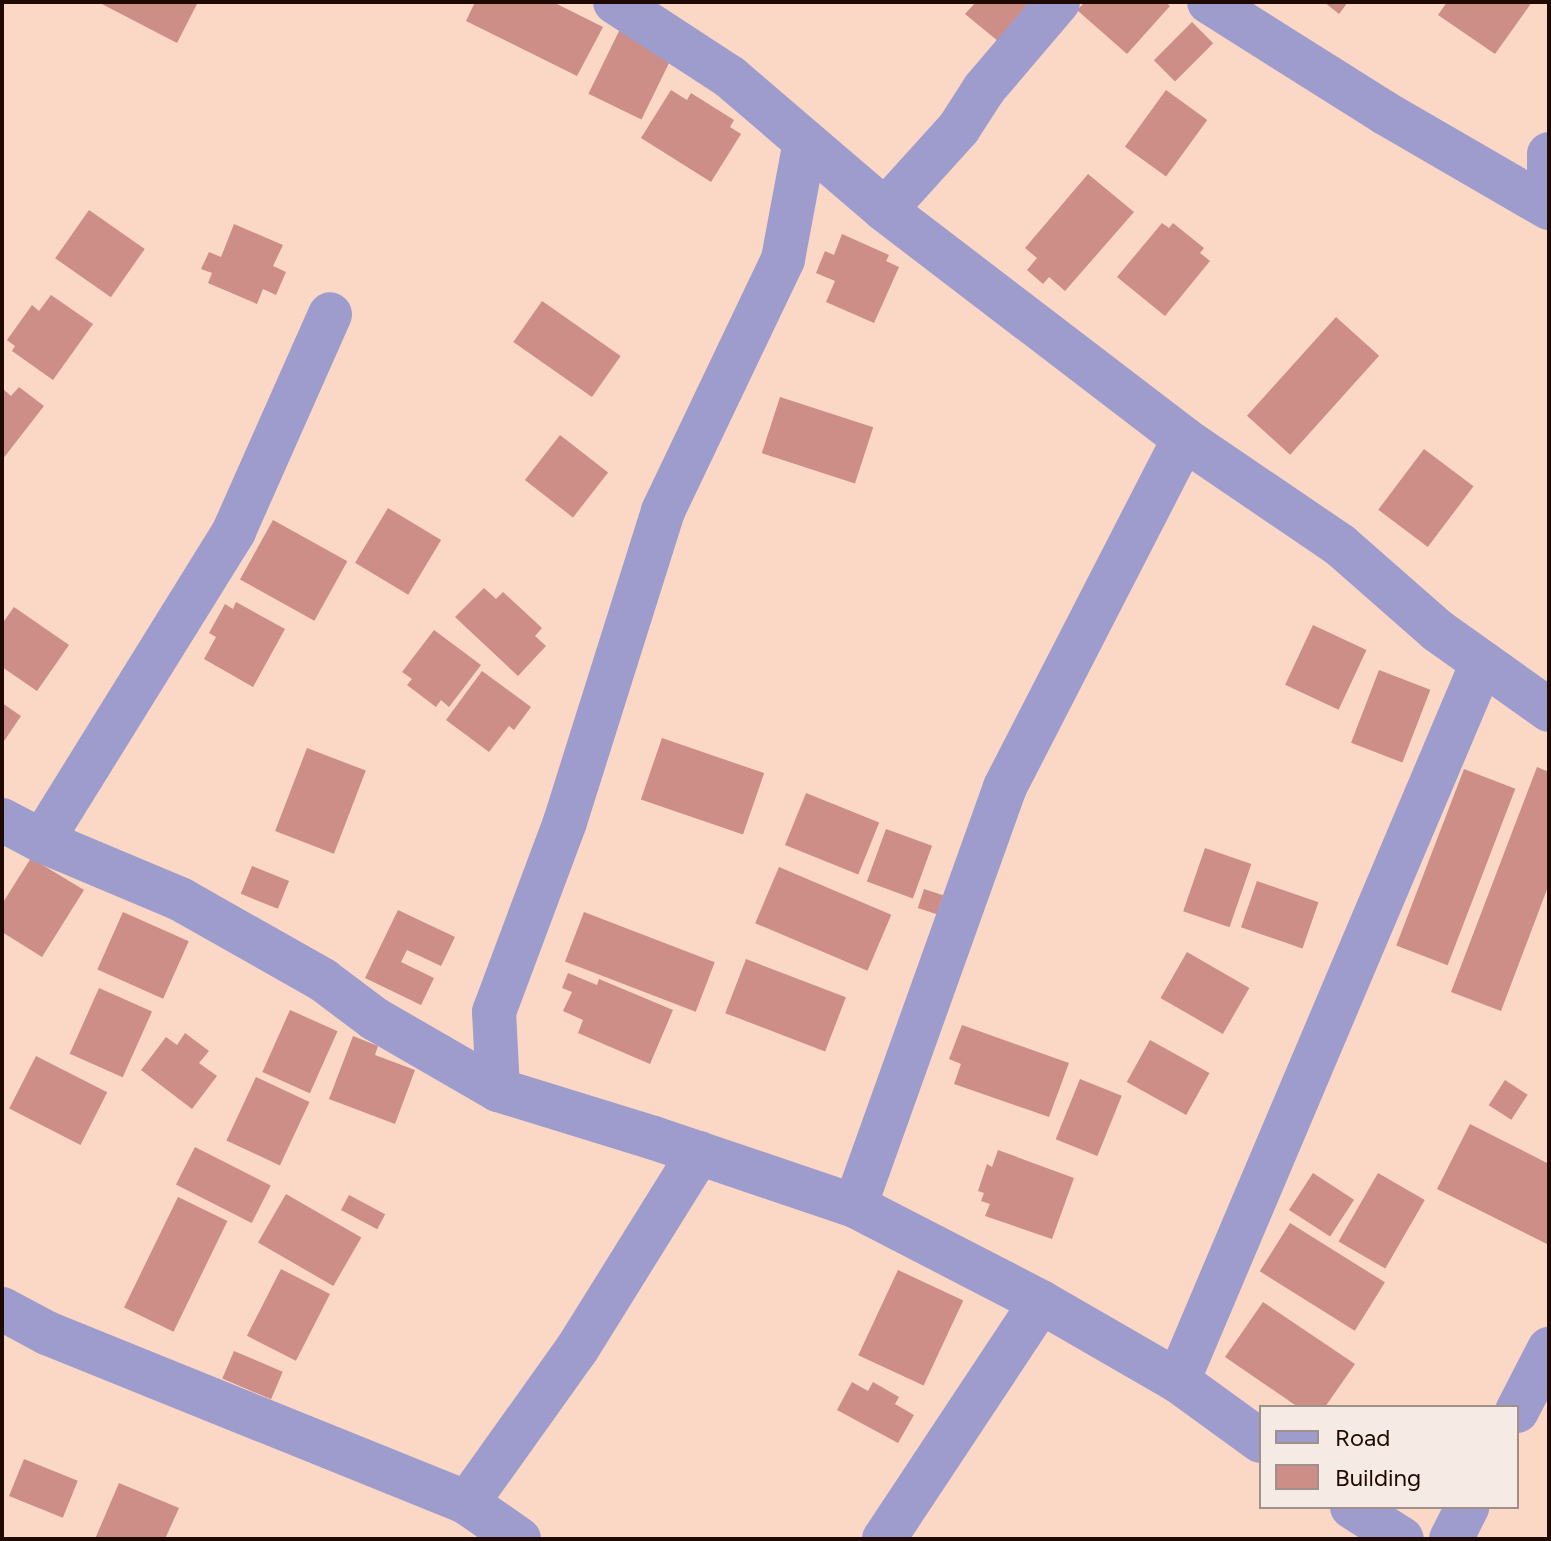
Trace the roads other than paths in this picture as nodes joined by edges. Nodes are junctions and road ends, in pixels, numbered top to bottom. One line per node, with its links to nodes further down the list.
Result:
1 (615, 2): 4 (street)
2 (1058, 2): 8 (street)
3 (1209, 2): 7 (street)
4 (805, 142): 8 (street); 15 (street)
5 (1549, 154): 6 (street)
6 (1549, 201)
7 (1549, 208)
8 (885, 210): 10 (street)
9 (330, 314): 14 (street)
10 (1184, 439): 11 (street); 17 (street)
11 (1482, 663): 12 (street); 21 (street)
12 (1549, 710)
13 (2, 820): 14 (street)
14 (42, 841): 15 (street)
15 (498, 1090): 16 (street)
16 (699, 1153): 17 (street); 24 (street)
17 (855, 1206): 18 (street)
18 (1041, 1302): 21 (street); 28 (street)
19 (2, 1309): 24 (street)
20 (1549, 1349): 22 (street)
21 (1178, 1381): 23 (street)
22 (1519, 1407)
23 (1259, 1440)
24 (467, 1503): 27 (street)
25 (1355, 1509): 29 (street)
26 (1466, 1509): 30 (street)
27 (519, 1539)
28 (884, 1539)
29 (1402, 1539)
30 (1451, 1539)

